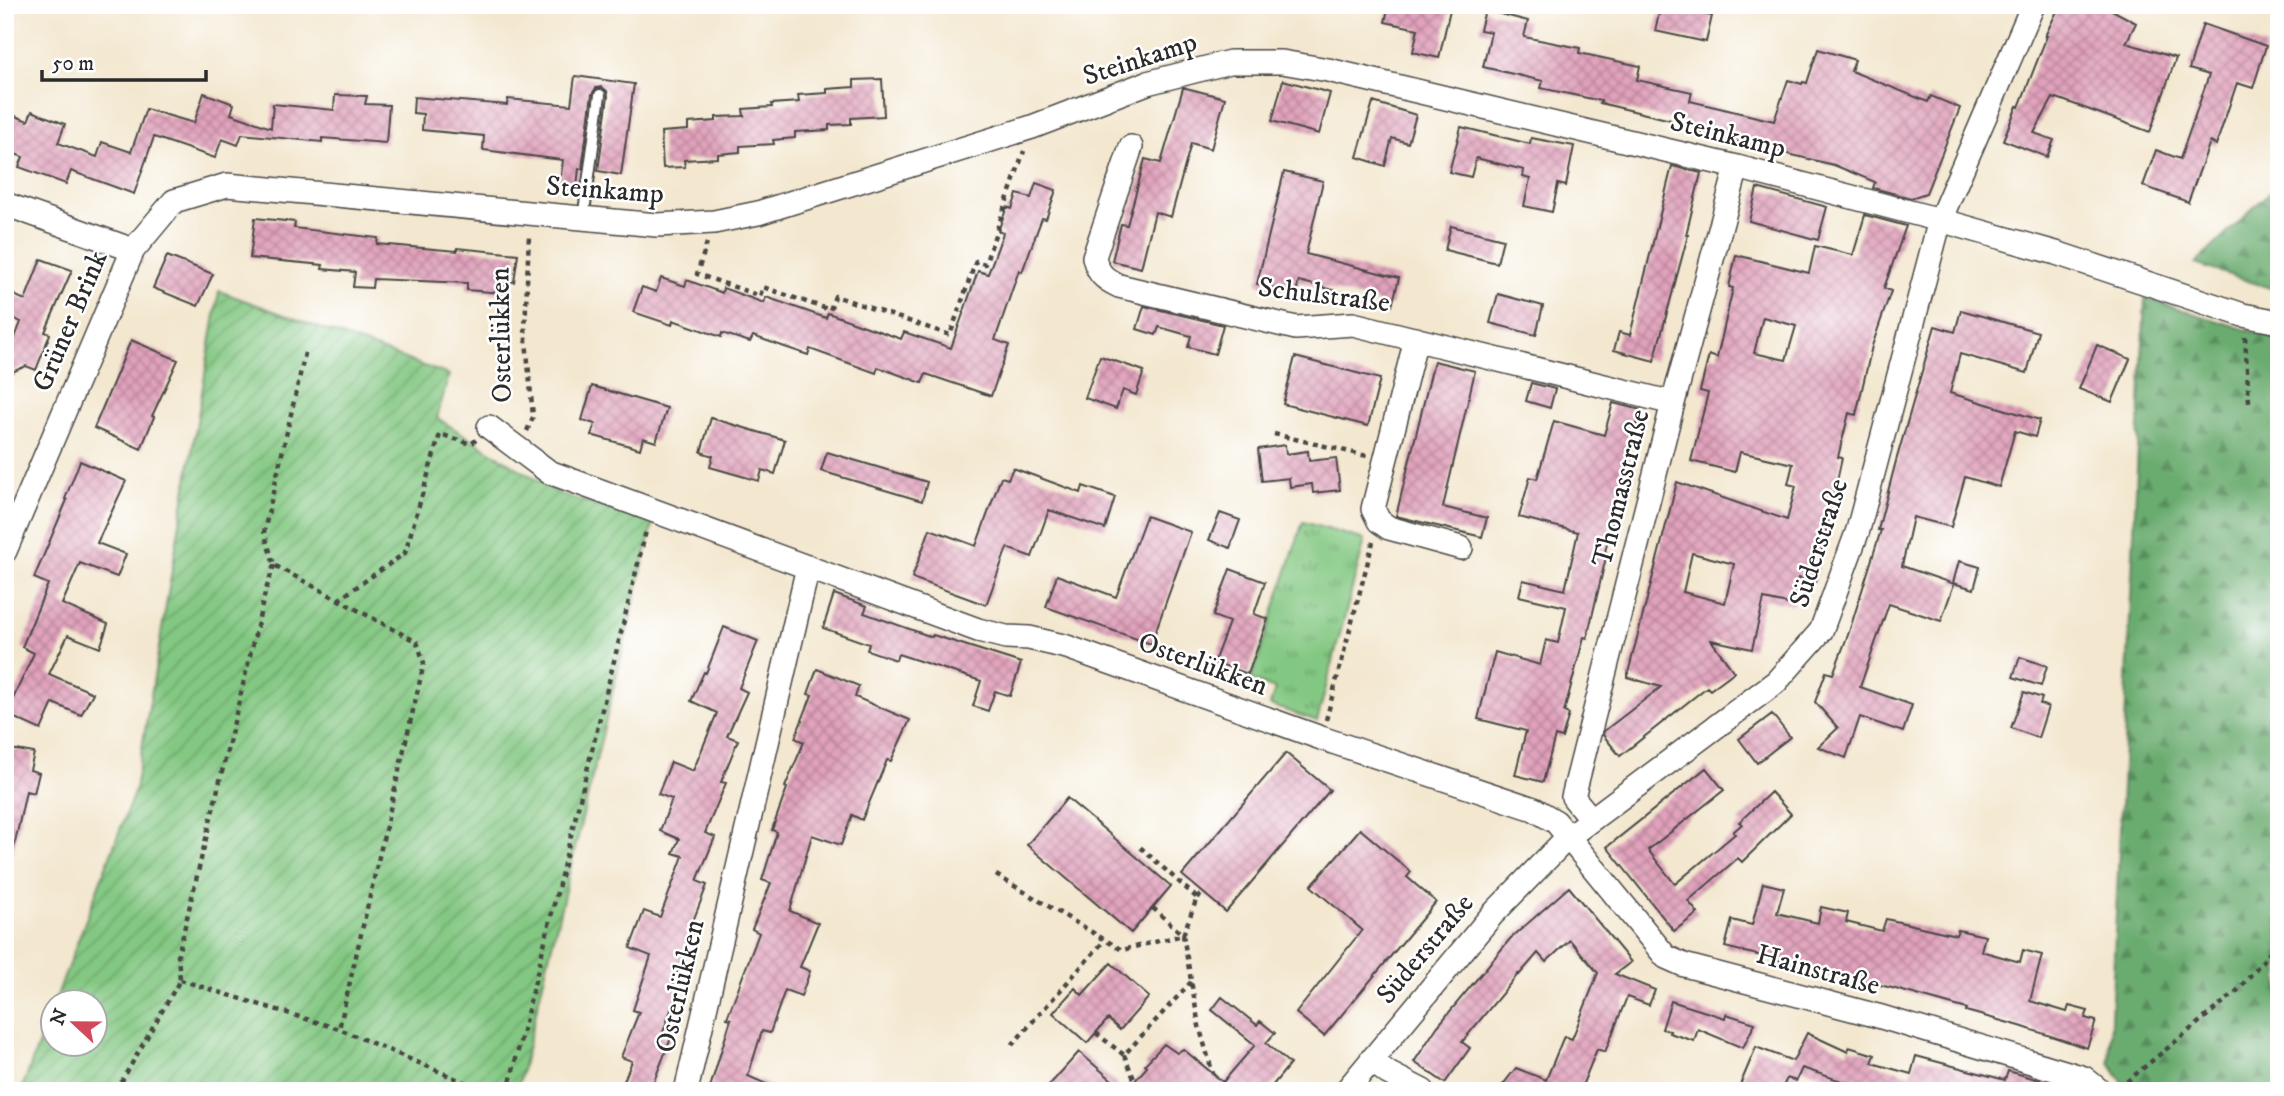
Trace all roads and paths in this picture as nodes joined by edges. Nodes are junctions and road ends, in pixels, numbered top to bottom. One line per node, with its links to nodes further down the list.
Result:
1 (2033, 5): 10 (street, Süderstraße)
2 (600, 95): 9 (lane)
3 (1032, 127): 5 (street, Steinkamp); 11 (street, Steinkamp); 11 (path)
4 (1131, 148): 15 (street, Schulstraße)
5 (1737, 167): 10 (street, Steinkamp); 18 (street, Thomasstraße)
6 (174, 201): 8 (street, Steinkamp); 12 (street, Grüner Brink)
7 (5, 204): 12 (street)
8 (530, 215): 9 (street, Steinkamp); 21 (path, Osterlükken)
9 (583, 219): 11 (street, Steinkamp)
10 (1940, 220): 13 (street, Steinkamp); 31 (street, Süderstraße)
11 (714, 222)
12 (132, 250): 26 (street, Grüner Brink)
13 (2243, 315): 14 (street, Steinkamp); 17 (path)
14 (2279, 322)
15 (1416, 339): 18 (street, Schulstraße); 22 (street)
16 (305, 353): 27 (path)
17 (2249, 402)
18 (1673, 403): 31 (street, Thomasstraße)
19 (489, 427): 21 (street, Osterlükken); 29 (path)
20 (1274, 434): 22 (path)
21 (519, 451): 23 (street, Osterlükken)
22 (1385, 460): 24 (street)
23 (651, 510): 28 (street, Osterlükken); 52 (path)
24 (1378, 521): 25 (street); 30 (path)
25 (1461, 548)
26 (5, 551)
27 (274, 565): 29 (path); 41 (path)
28 (808, 567): 30 (street, Osterlükken); 53 (street, Osterlükken)
29 (338, 600): 43 (path)
30 (1321, 738): 32 (street, Osterlükken)
31 (1591, 819): 32 (street, Süderstraße)
32 (1568, 836): 47 (street, Süderstraße); 56 (street, Hainstraße)
33 (1140, 847): 36 (path)
34 (996, 875): 39 (path)
35 (1203, 893): 36 (path)
36 (1197, 898): 38 (path)
37 (1153, 908): 38 (path)
38 (1182, 934): 39 (path); 42 (path)
39 (1104, 941): 45 (path)
40 (2279, 942): 57 (path)
41 (180, 980): 43 (path); 50 (path)
42 (1191, 982): 46 (path); 48 (path)
43 (338, 1029): 51 (path)
44 (1096, 1033): 46 (path)
45 (1012, 1045)
46 (1124, 1055): 49 (path)
47 (1371, 1060): 54 (street, Süderstraße); 55 (street)
48 (1213, 1074)
49 (1135, 1081)
50 (116, 1091)
51 (485, 1091)
52 (508, 1091)
53 (686, 1091)
54 (1346, 1091)
55 (1423, 1091)
56 (2100, 1091)
57 (2116, 1091)

